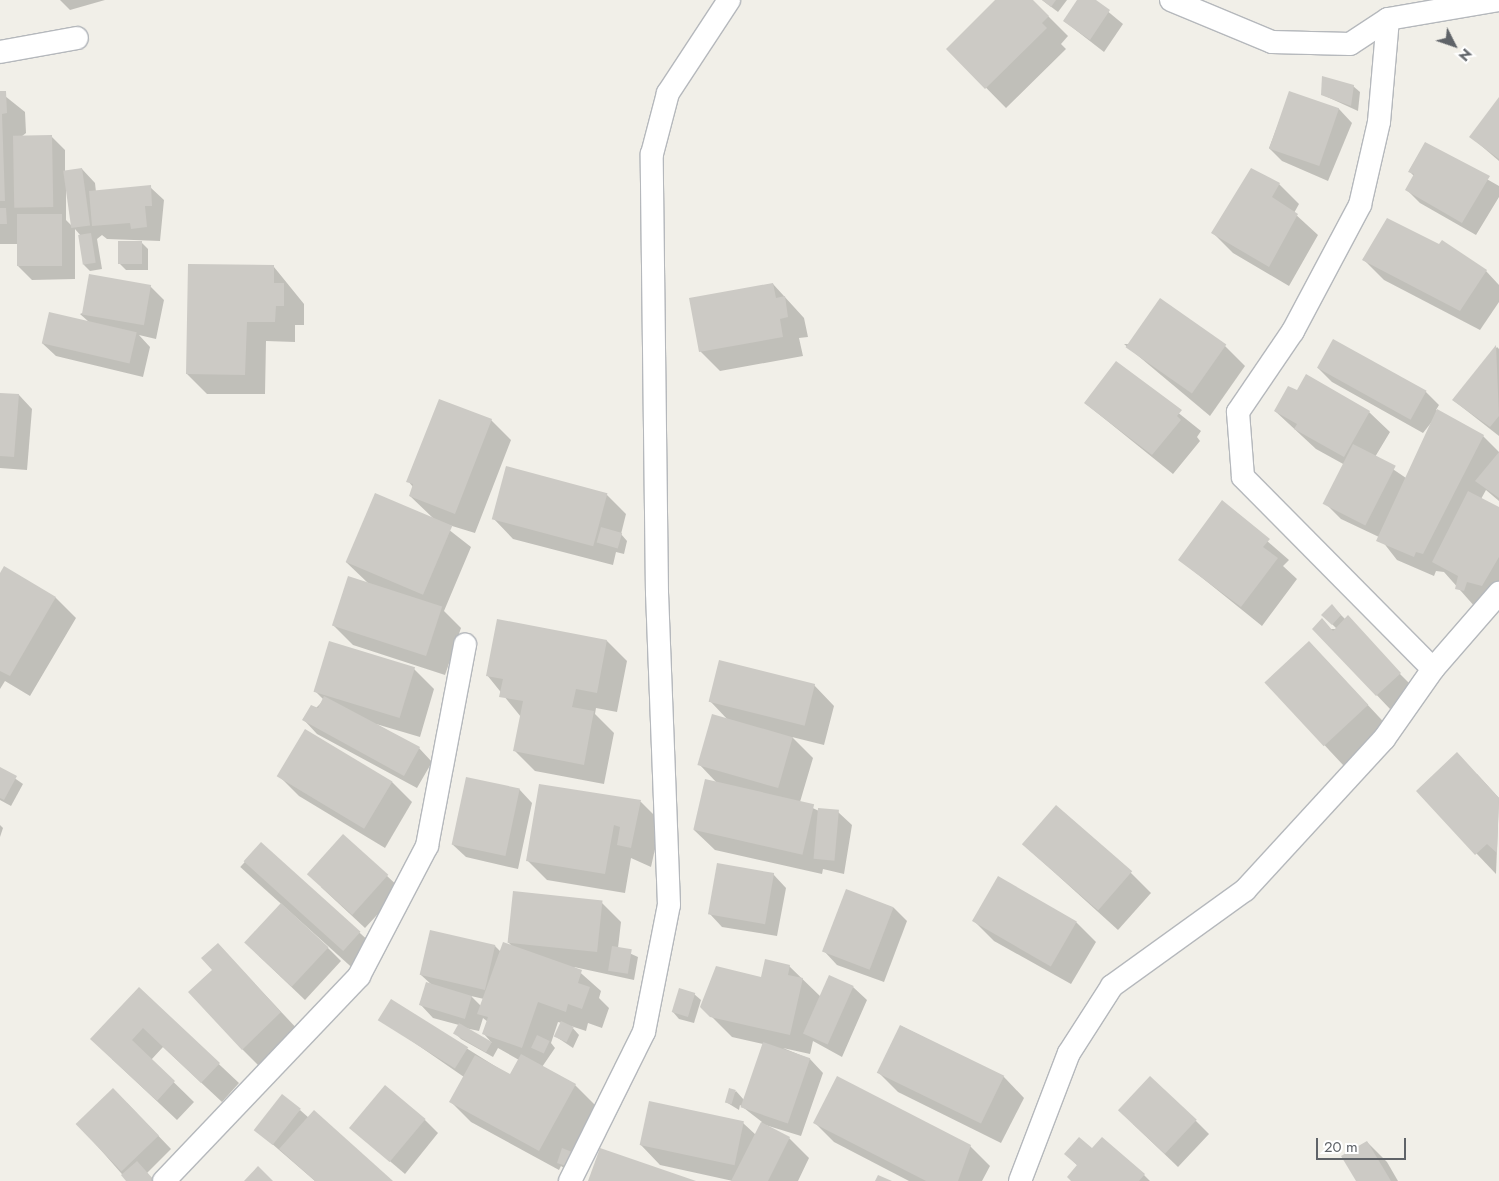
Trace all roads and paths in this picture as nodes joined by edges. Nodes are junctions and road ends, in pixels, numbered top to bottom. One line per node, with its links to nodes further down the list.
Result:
1 (729, 0): 11 (street)
2 (1171, 0): 4 (street)
3 (1499, 0): 4 (street)
4 (1388, 19): 9 (street)
5 (77, 38): 6 (street)
6 (0, 52)
7 (1499, 593): 9 (street)
8 (465, 645): 10 (street)
9 (1432, 669): 12 (street)
10 (164, 1181)
11 (570, 1181)
12 (1020, 1181)

